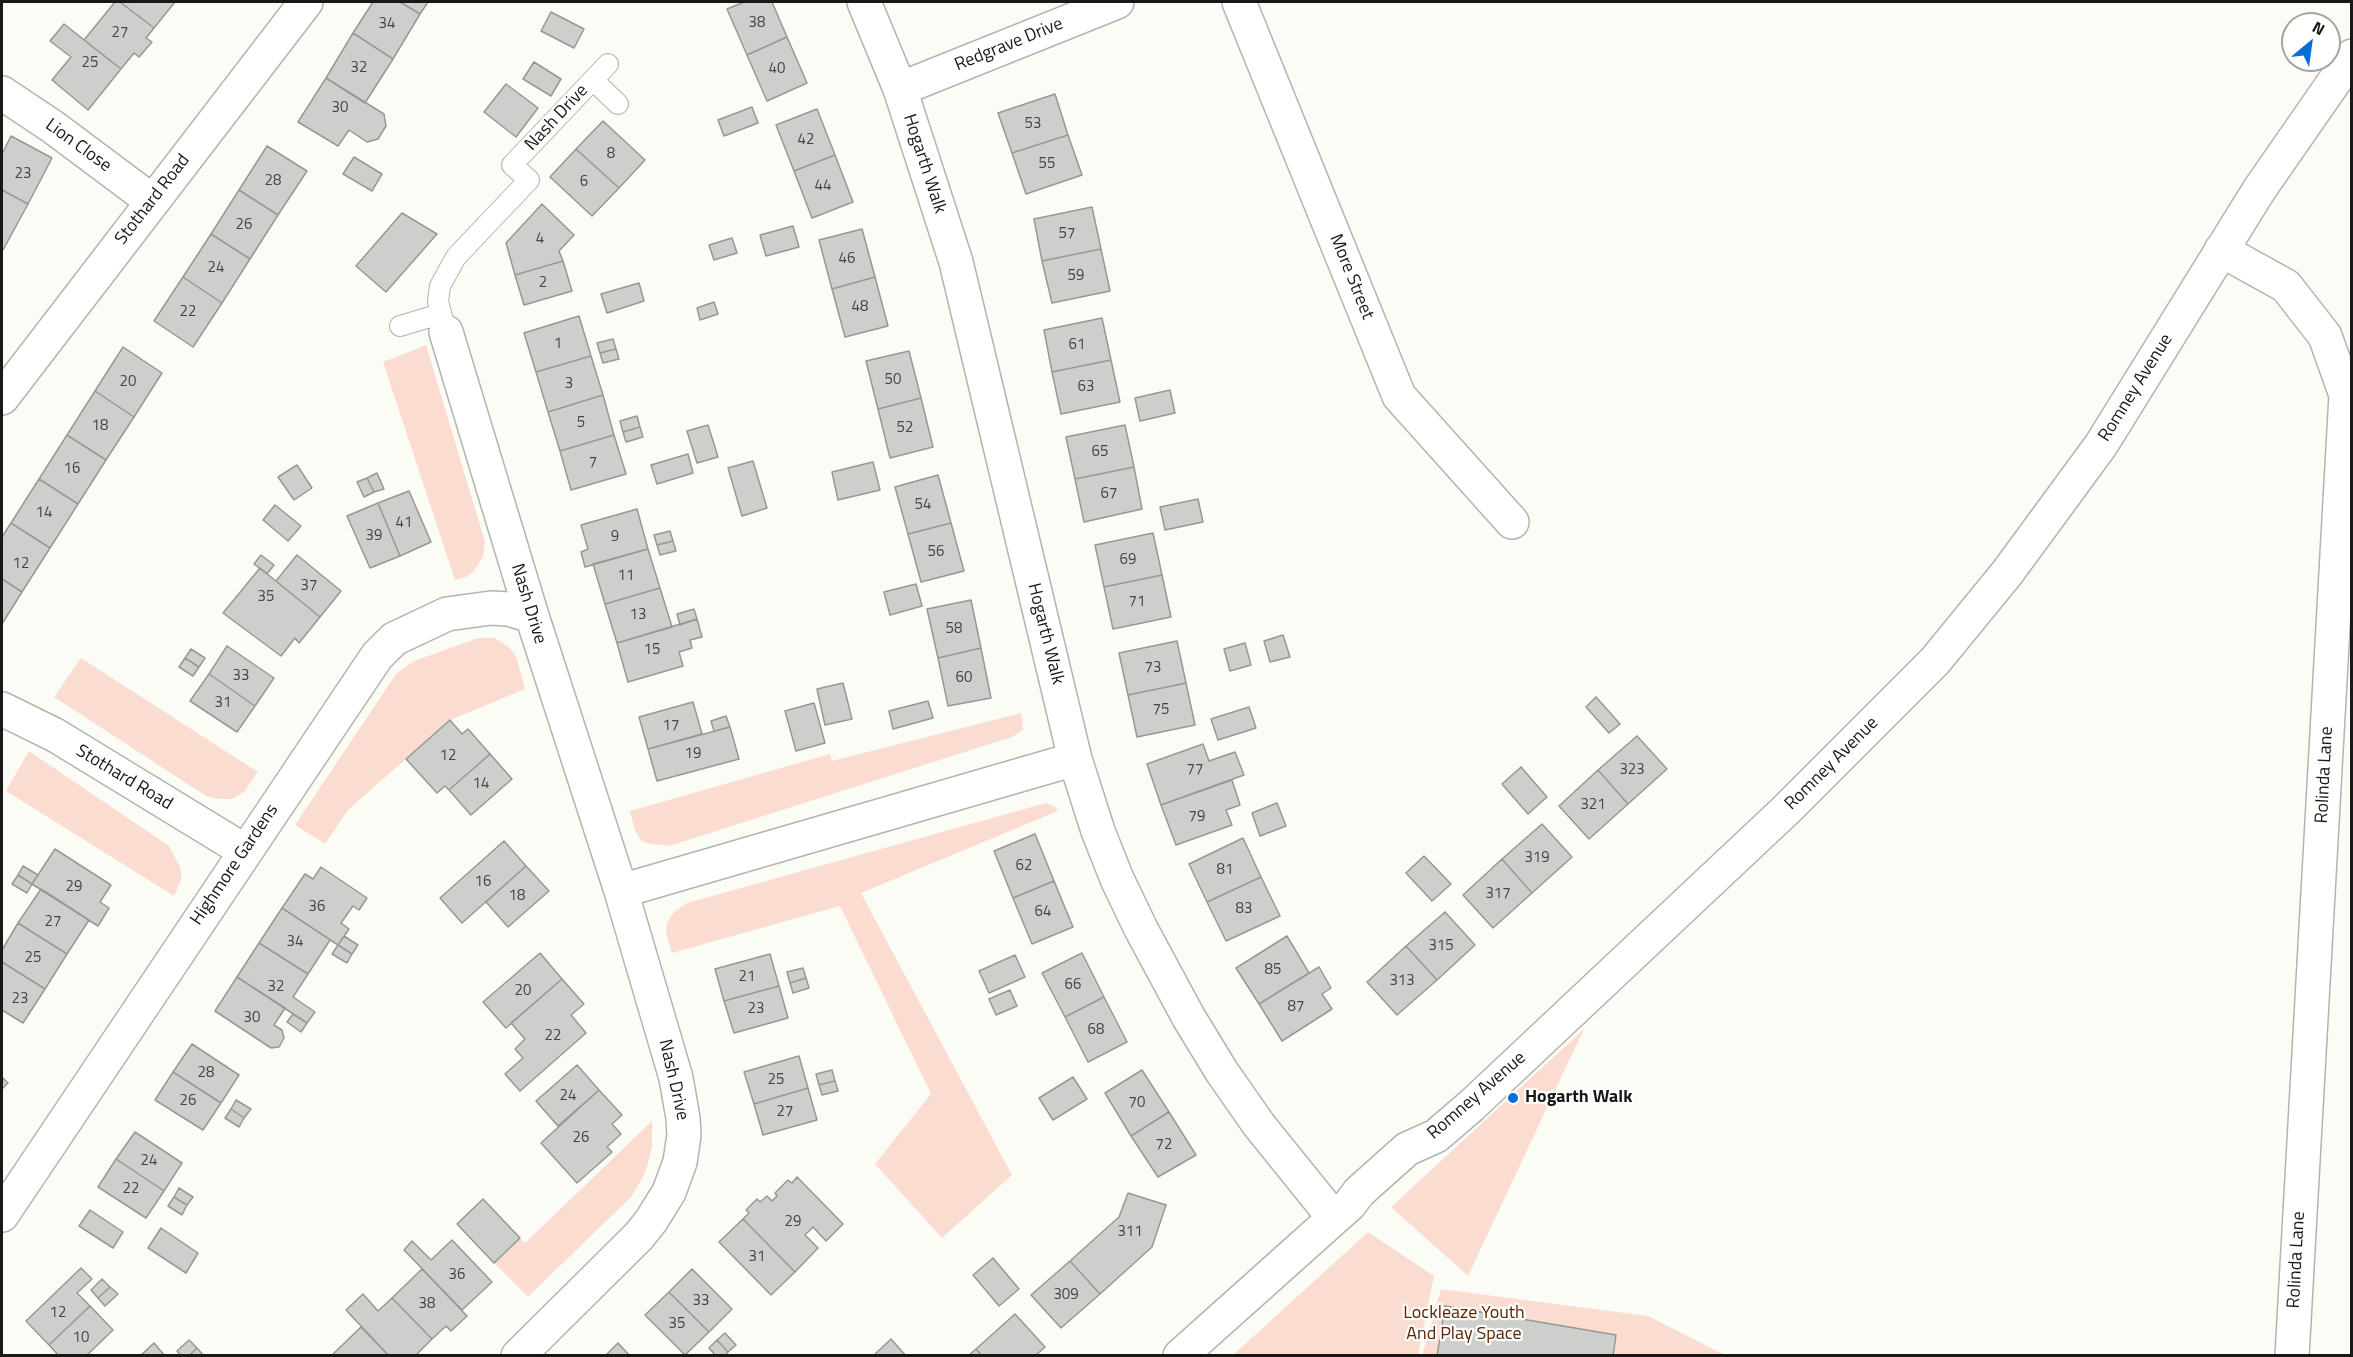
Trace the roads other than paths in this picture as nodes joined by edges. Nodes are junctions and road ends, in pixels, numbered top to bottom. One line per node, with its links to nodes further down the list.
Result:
1 (306, 2): 11 (street, Stothard Road)
2 (864, 2): 8 (street, Hogarth Walk)
3 (1117, 2): 8 (street, Redgrave Drive)
4 (1239, 2): 16 (street, More Street)
5 (2352, 56): 12 (street, Romney Avenue)
6 (608, 64): 7 (lane, Nash Drive)
7 (592, 80): 10 (lane, Nash Drive); 13 (lane, Nash Drive)
8 (900, 88): 19 (street, Hogarth Walk)
9 (2, 93): 11 (street, Lion Close)
10 (618, 104)
11 (152, 201): 15 (street, Stothard Road)
12 (2221, 250): 23 (street, Romney Avenue); 26 (street, Rolinda Lane)
13 (443, 323): 14 (lane); 17 (street, Nash Drive)
14 (400, 326)
15 (2, 398)
16 (1512, 522)
17 (532, 616): 20 (street, Highmore Gardens); 21 (street, Nash Drive)
18 (2, 709): 20 (street, Stothard Road)
19 (1075, 759): 21 (street); 23 (street, Hogarth Walk)
20 (244, 851): 22 (street, Highmore Gardens)
21 (621, 891): 24 (street, Nash Drive)
22 (2, 1215)
23 (1334, 1218): 25 (street, Romney Avenue)
24 (518, 1356)
25 (1180, 1356)
26 (2292, 1356)

